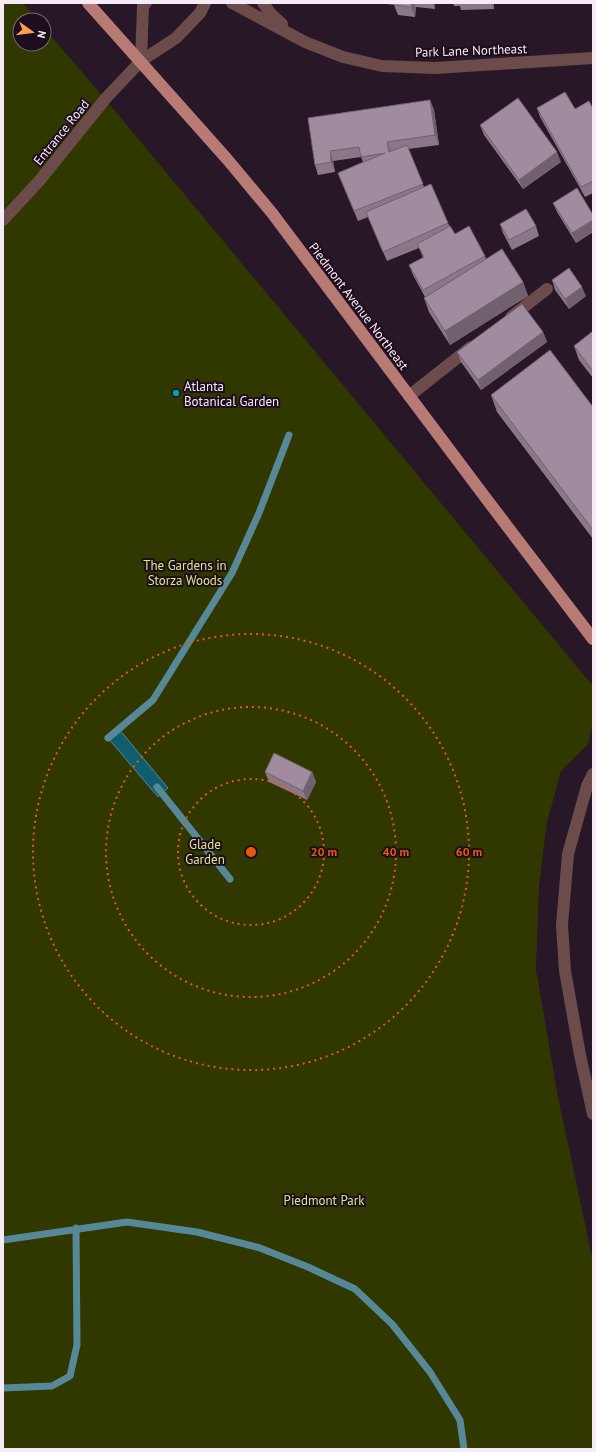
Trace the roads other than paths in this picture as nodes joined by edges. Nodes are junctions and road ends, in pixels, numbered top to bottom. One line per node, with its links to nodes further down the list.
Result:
1 (88, 3): 8 (main road, Piedmont Avenue Northeast)
2 (146, 3): 8 (street)
3 (205, 3): 8 (street, Entrance Road)
4 (232, 3): 6 (street, Park Lane Northeast)
5 (263, 3): 6 (street, Park Lane Northeast)
6 (305, 42): 7 (street, Park Lane Northeast)
7 (593, 58)
8 (141, 61): 9 (street, Entrance Road); 13 (main road, Piedmont Avenue Northeast)
9 (3, 220)
10 (546, 289): 11 (street)
11 (504, 322)
12 (480, 340): 13 (street)
13 (409, 396): 14 (main road, Piedmont Avenue Northeast)
14 (593, 639)
15 (593, 774): 16 (street)
16 (593, 1114)

